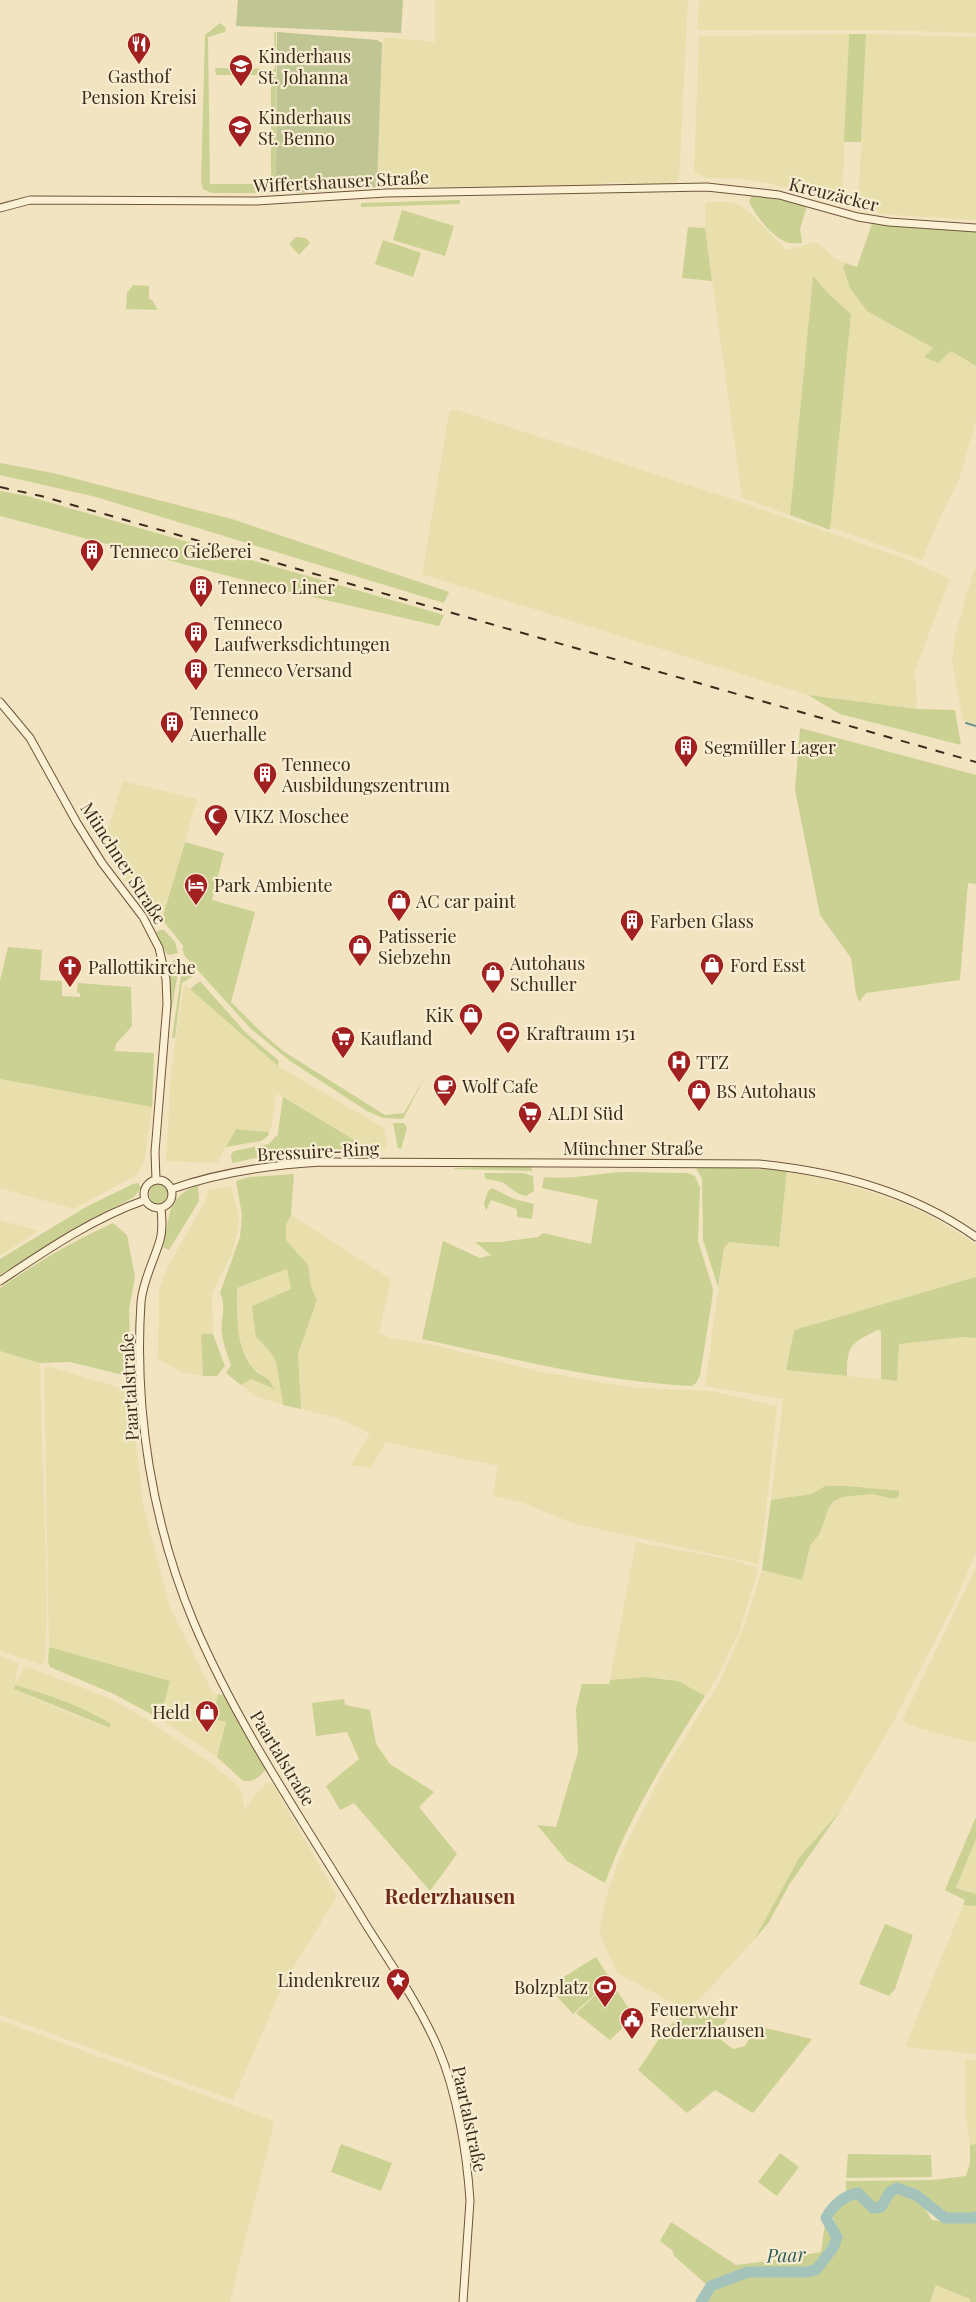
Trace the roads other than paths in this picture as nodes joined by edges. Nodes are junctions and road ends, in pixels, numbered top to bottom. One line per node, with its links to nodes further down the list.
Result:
1 (686, 187): 2 (main road, Wiffertshauser Straße); 3 (main road, Kreuzäcker)
2 (0, 208)
3 (976, 228)
4 (0, 702): 6 (main road, Münchner Straße)
5 (408, 1162): 7 (main road, Bressuire-Ring); 10 (main road, Münchner Straße)
6 (156, 1180): 7 (main road); 8 (main road)
7 (172, 1189): 9 (main road)
8 (145, 1200): 9 (main road); 11 (main road)
9 (161, 1208): 12 (main road, Paartalstraße)
10 (976, 1237)
11 (0, 1281)
12 (463, 2302)

